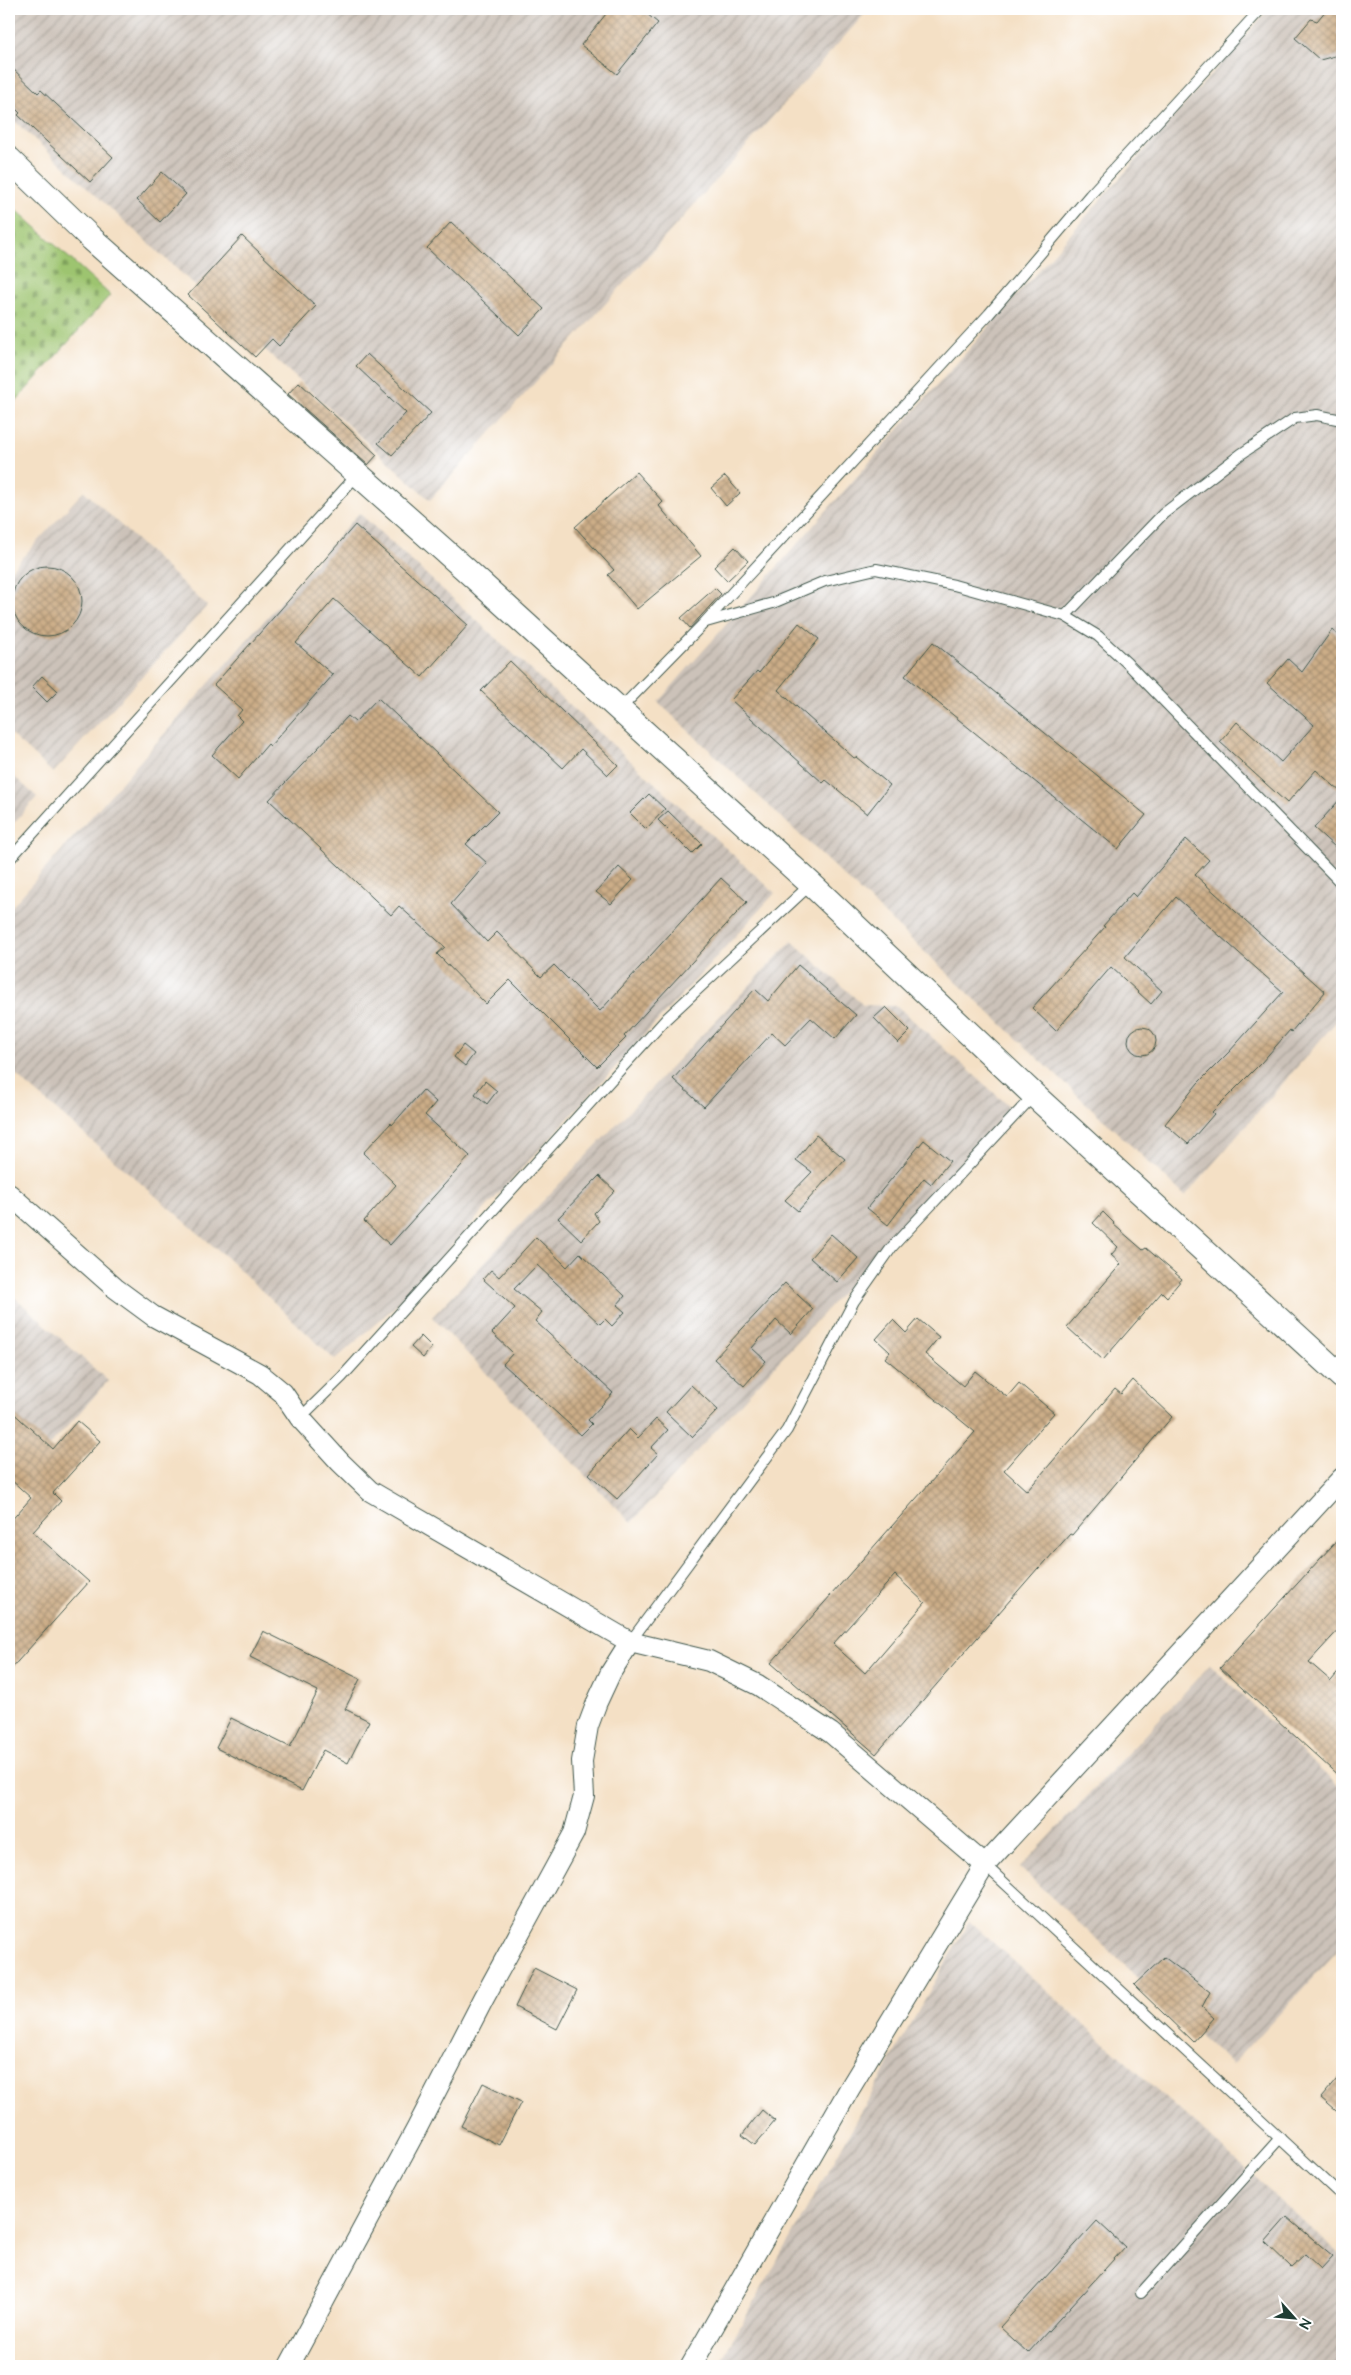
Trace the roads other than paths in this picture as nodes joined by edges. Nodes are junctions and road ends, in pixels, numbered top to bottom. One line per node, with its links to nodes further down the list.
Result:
1 (1261, 9): 6 (lane)
2 (9, 159): 4 (street)
3 (1342, 420): 5 (lane)
4 (357, 475): 7 (street); 8 (lane)
5 (1065, 616): 6 (lane); 10 (lane)
6 (705, 622): 7 (lane)
7 (620, 710): 9 (street)
8 (9, 860)
9 (811, 884): 11 (street); 14 (lane)
10 (1342, 884)
11 (1034, 1095): 13 (street); 16 (lane)
12 (9, 1194): 14 (street)
13 (1342, 1377)
14 (300, 1418): 16 (street)
15 (1342, 1478): 17 (street)
16 (630, 1642): 17 (street); 21 (street)
17 (985, 1865): 18 (lane); 22 (street)
18 (1280, 2138): 19 (lane); 20 (lane)
19 (1342, 2196)
20 (1141, 2293)
21 (290, 2366)
22 (691, 2366)

